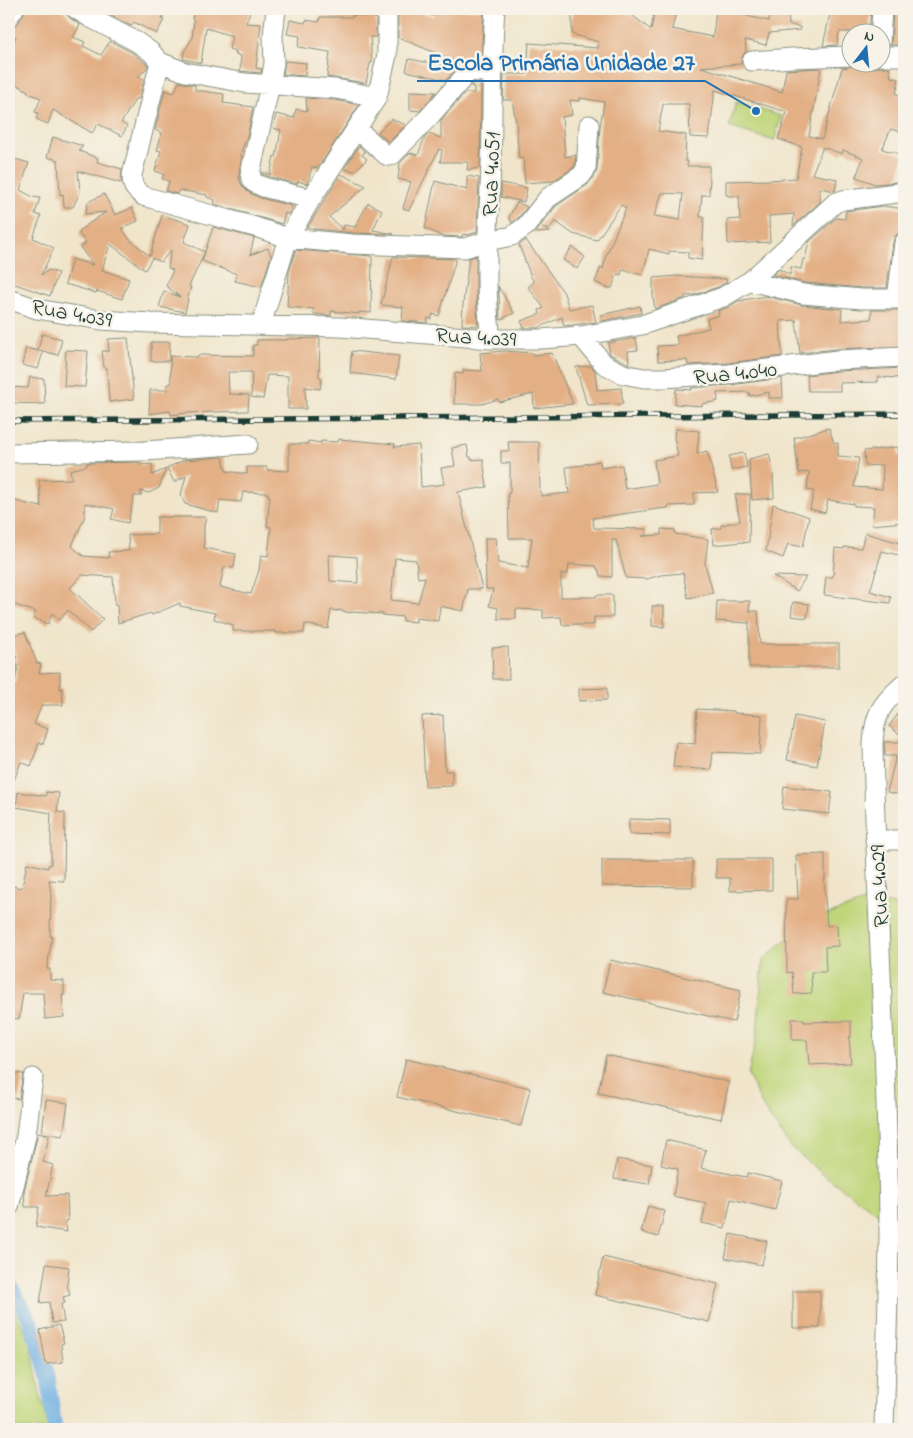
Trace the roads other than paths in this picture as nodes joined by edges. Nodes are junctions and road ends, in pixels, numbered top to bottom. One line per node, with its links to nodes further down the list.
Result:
1 (14, 9): 7 (street)
2 (76, 9): 12 (street)
3 (276, 9): 15 (street)
4 (387, 9): 16 (street)
5 (495, 9): 14 (street, Rua 4.051)
6 (882, 9): 8 (street)
7 (9, 16)
8 (881, 22)
9 (840, 56): 13 (street)
10 (890, 56): 11 (street)
11 (904, 56)
12 (160, 62): 15 (street); 21 (street)
13 (752, 62)
14 (493, 73): 18 (street); 22 (street, Rua 4.051)
15 (270, 85): 16 (street); 20 (street)
16 (377, 97): 18 (street)
17 (589, 125): 22 (street)
18 (357, 128): 20 (street)
19 (904, 192): 24 (street, Rua 4.039)
20 (311, 199): 21 (street)
21 (288, 238): 22 (street); 27 (street)
22 (488, 241): 29 (street, Rua 4.051)
23 (904, 243): 26 (street)
24 (750, 281): 26 (street); 28 (street, Rua 4.039)
25 (9, 299): 27 (street, Rua 4.039)
26 (901, 299)
27 (261, 325): 29 (street, Rua 4.039)
28 (581, 336): 29 (street, Rua 4.039); 30 (street, Rua 4.040)
29 (491, 339)
30 (904, 357)
31 (248, 444): 32 (street)
32 (9, 453)
33 (904, 684): 34 (street, Rua 4.029)
34 (875, 840): 35 (street); 38 (street, Rua 4.029)
35 (904, 840)
36 (33, 1078): 37 (street)
37 (9, 1207)
38 (884, 1429)

